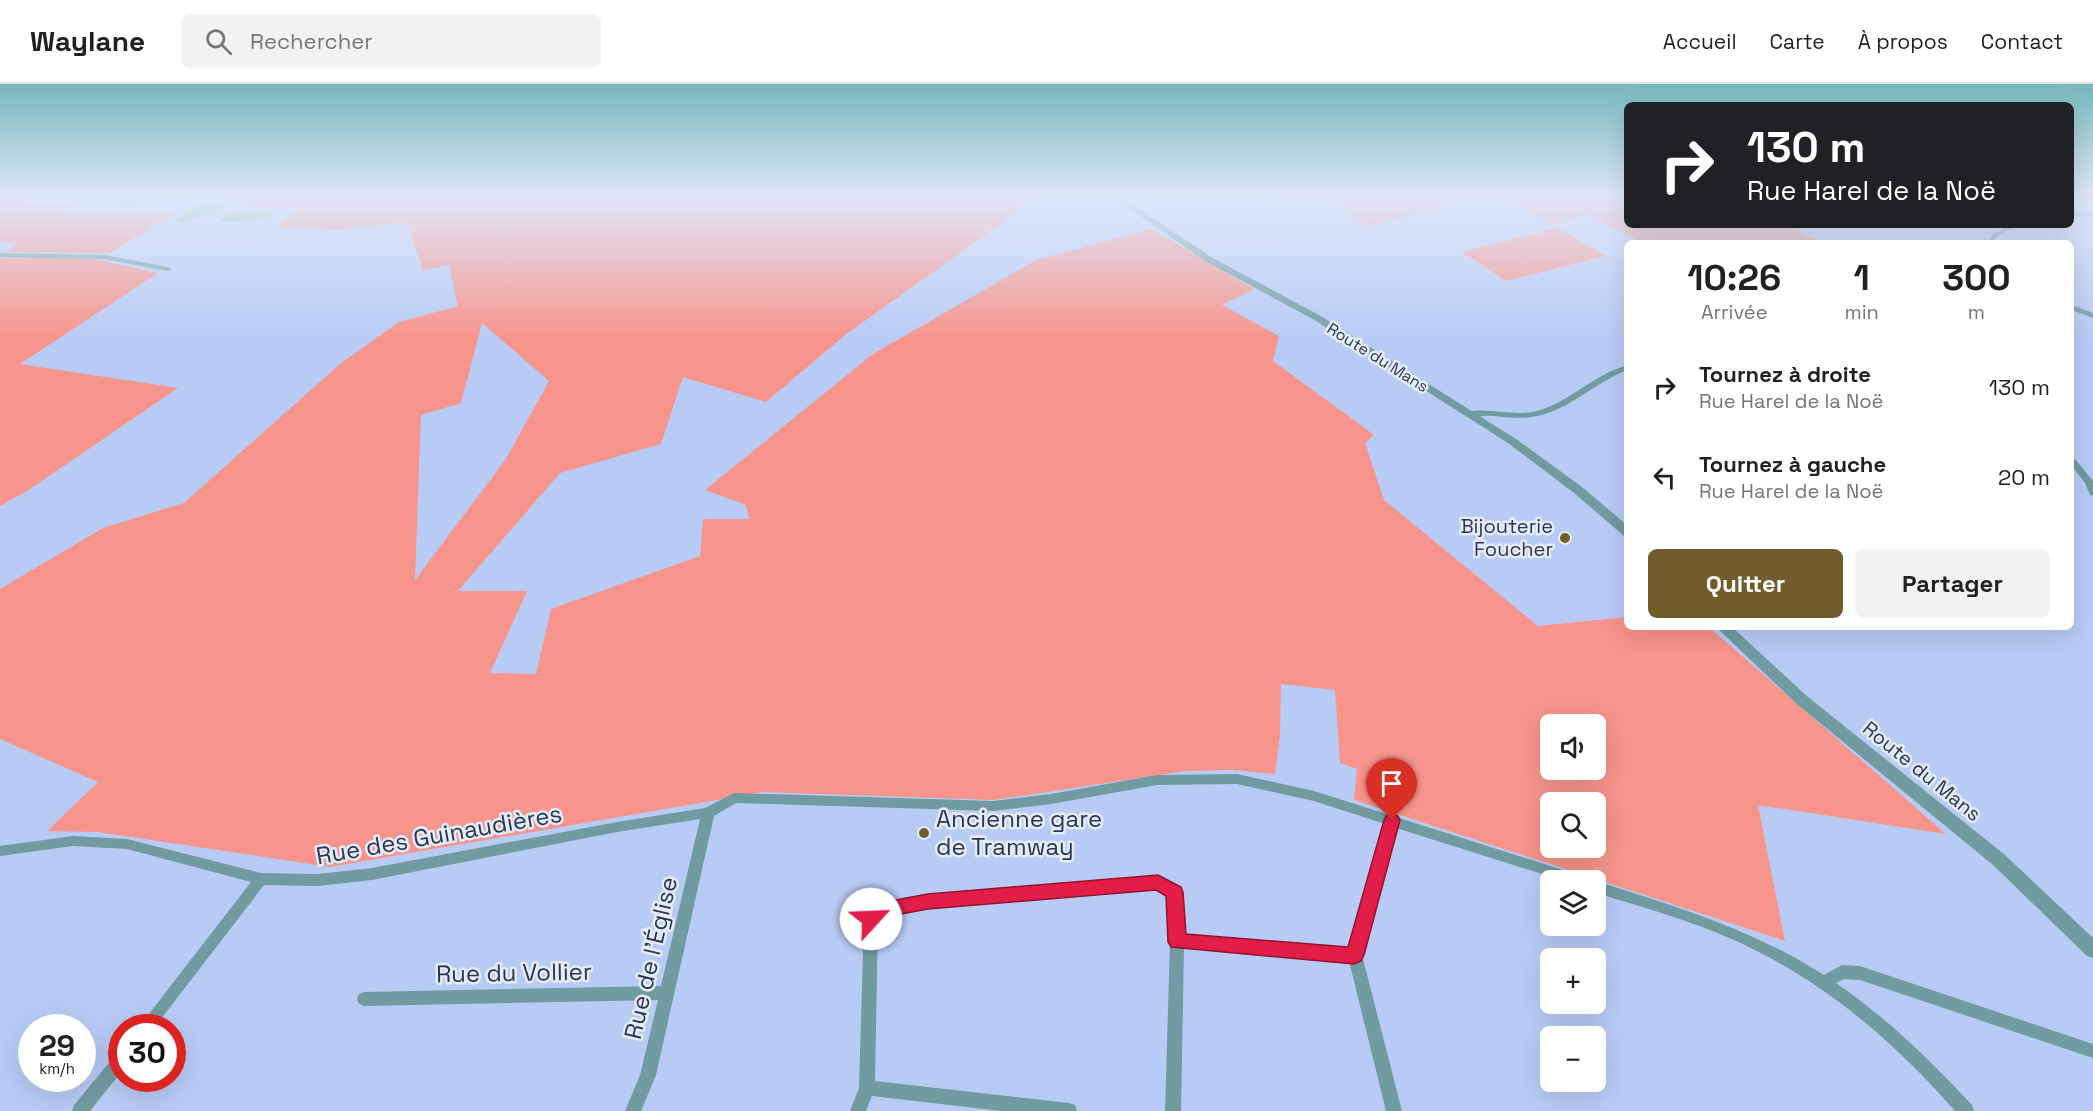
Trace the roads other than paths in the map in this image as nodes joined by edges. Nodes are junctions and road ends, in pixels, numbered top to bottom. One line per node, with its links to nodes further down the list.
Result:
1 (1187, 245): 7 (street, Route du Mans)
2 (0, 255): 3 (street)
3 (168, 269)
4 (2074, 308): 5 (street)
5 (2093, 316)
6 (1624, 368): 7 (street)
7 (1470, 414): 10 (street, Route du Mans)
8 (2074, 463): 9 (street)
9 (2093, 493)
10 (1624, 530)
11 (1726, 630): 18 (street, Route du Mans)
12 (708, 813): 13 (street); 16 (street, Rue des Guinaudières); 23 (street, Rue de l'Église)
13 (1392, 820): 15 (street); 21 (street)
14 (0, 851): 16 (street, Rue des Guinaudières)
15 (1546, 870)
16 (261, 879): 25 (street)
17 (1606, 890): 22 (street)
18 (2086, 935): 20 (street, Route du Mans)
19 (1177, 942): 21 (street); 28 (street); 33 (street)
20 (2093, 950)
21 (1354, 955): 34 (street)
22 (1824, 983): 26 (street); 35 (street)
23 (665, 993): 24 (street, Rue du Vollier); 30 (street, Rue de l'Église)
24 (364, 999)
25 (156, 1014)
26 (2093, 1051)
27 (108, 1076): 29 (street)
28 (867, 1088): 31 (street); 32 (street)
29 (80, 1111)
30 (633, 1111)
31 (858, 1111)
32 (1069, 1111)
33 (1173, 1111)
34 (1394, 1111)
35 (1966, 1111)

